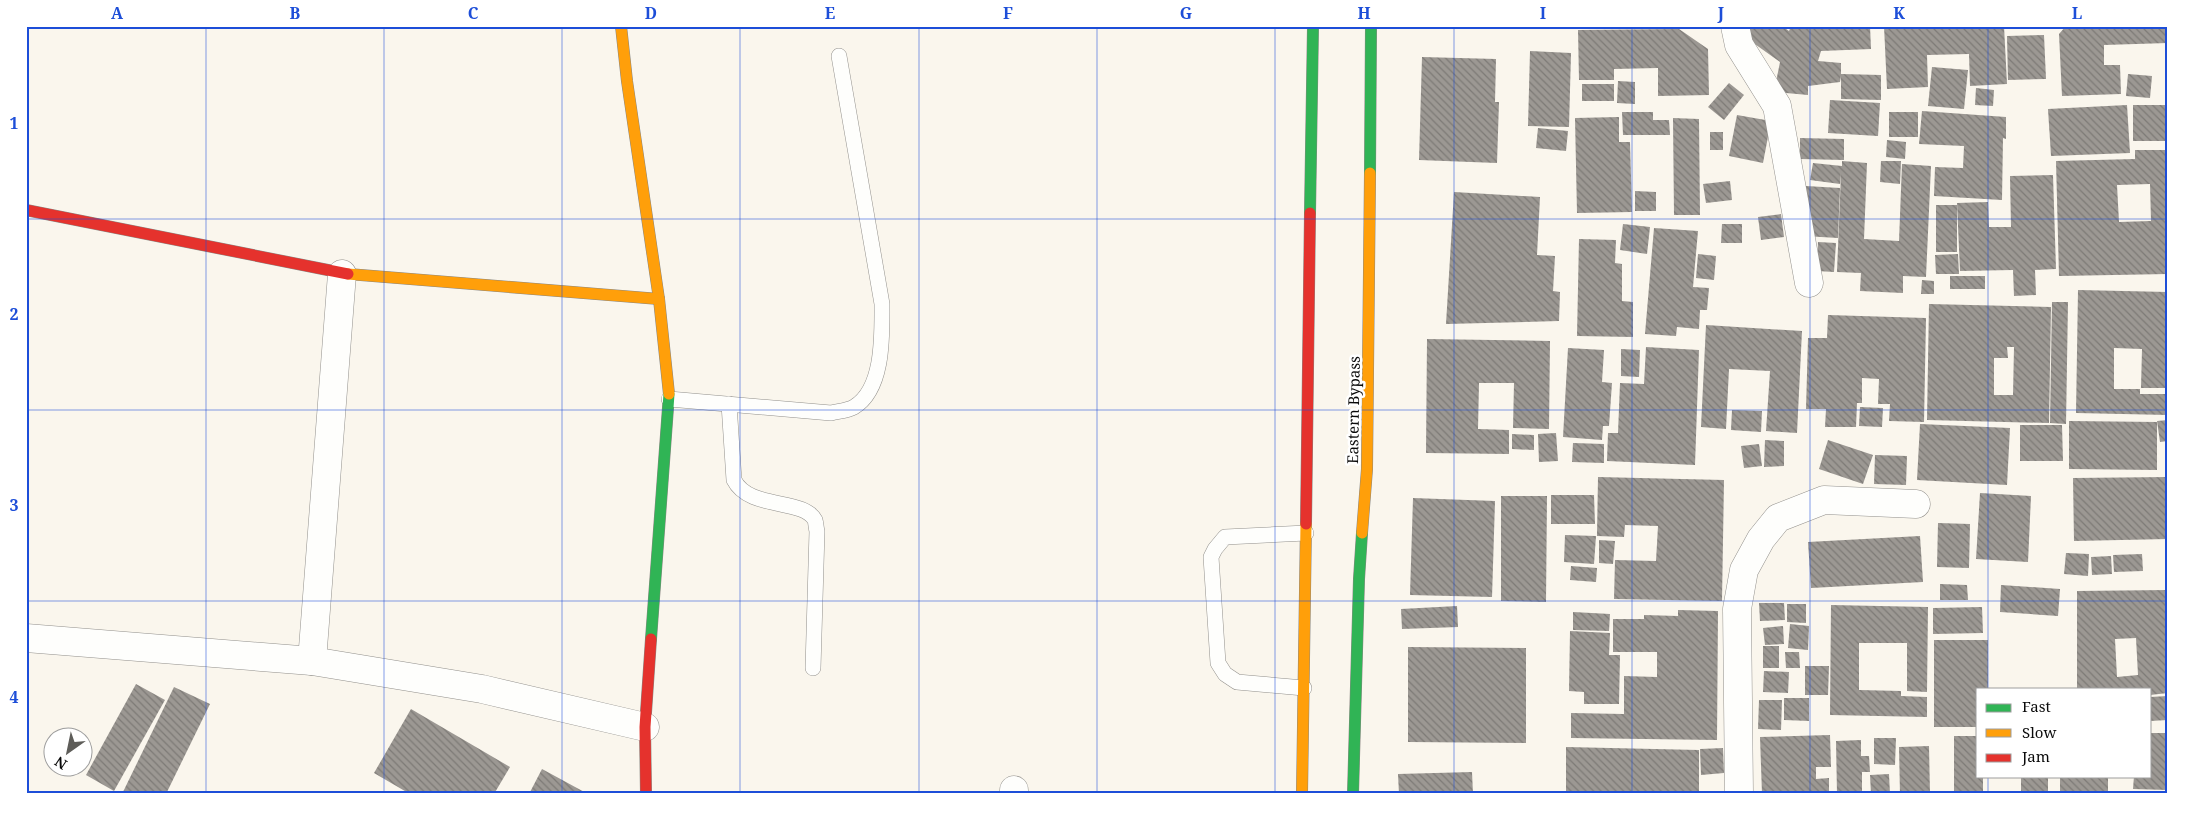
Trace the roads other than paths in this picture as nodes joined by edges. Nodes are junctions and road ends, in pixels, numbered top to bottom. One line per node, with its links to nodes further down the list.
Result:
1 (621, 26): 9 (main road)
2 (1313, 26): 13 (main road)
3 (1374, 26): 21 (main road, Eastern Bypass)
4 (1735, 26): 8 (street)
5 (839, 56): 11 (lane)
6 (26, 210): 7 (main road)
7 (342, 274): 9 (main road); 15 (street)
8 (1808, 283)
9 (659, 299): 10 (main road)
10 (669, 399): 11 (lane); 18 (main road)
11 (729, 404): 16 (lane)
12 (1916, 504): 22 (street)
13 (1306, 533): 17 (main road); 17 (lane)
14 (26, 638): 15 (street)
15 (312, 661): 18 (street)
16 (813, 668)
17 (1304, 688): 20 (main road)
18 (645, 727): 19 (main road)
19 (646, 794)
20 (1302, 794)
21 (1353, 794)
22 (1739, 794)

